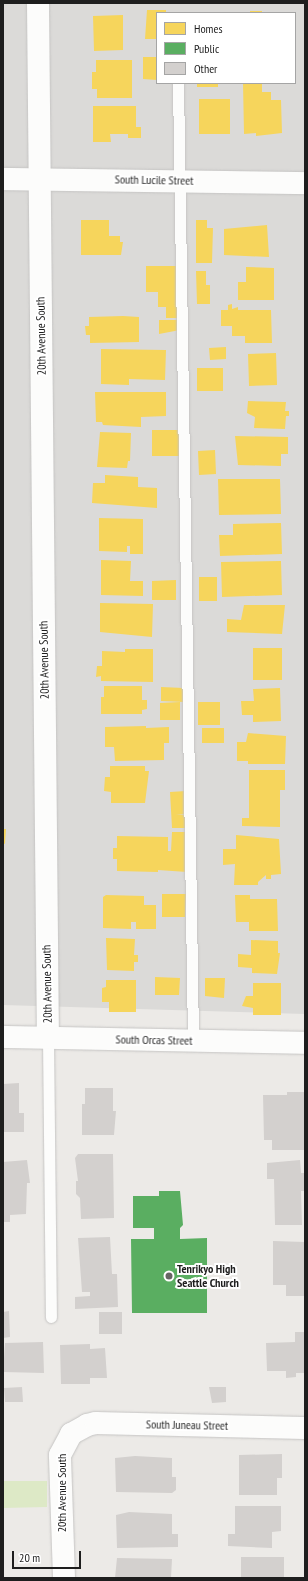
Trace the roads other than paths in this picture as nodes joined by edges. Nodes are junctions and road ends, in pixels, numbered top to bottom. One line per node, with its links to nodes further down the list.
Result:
1 (38, 3): 3 (street, 20th Avenue South)
2 (178, 84): 5 (lane)
3 (40, 178): 4 (street, South Lucile Street); 5 (street, South Lucile Street); 8 (street, 20th Avenue South)
4 (3, 179)
5 (181, 181): 6 (street, South Lucile Street); 9 (lane)
6 (305, 183)
7 (3, 1037): 8 (street, South Orcas Street)
8 (48, 1038): 9 (street, South Orcas Street); 11 (lane, 20th Avenue South)
9 (193, 1041): 10 (street, South Orcas Street)
10 (305, 1043)
11 (51, 1318)
12 (305, 1428): 13 (street, South Juneau Street)
13 (71, 1434): 14 (street, 20th Avenue South)
14 (64, 1578)

